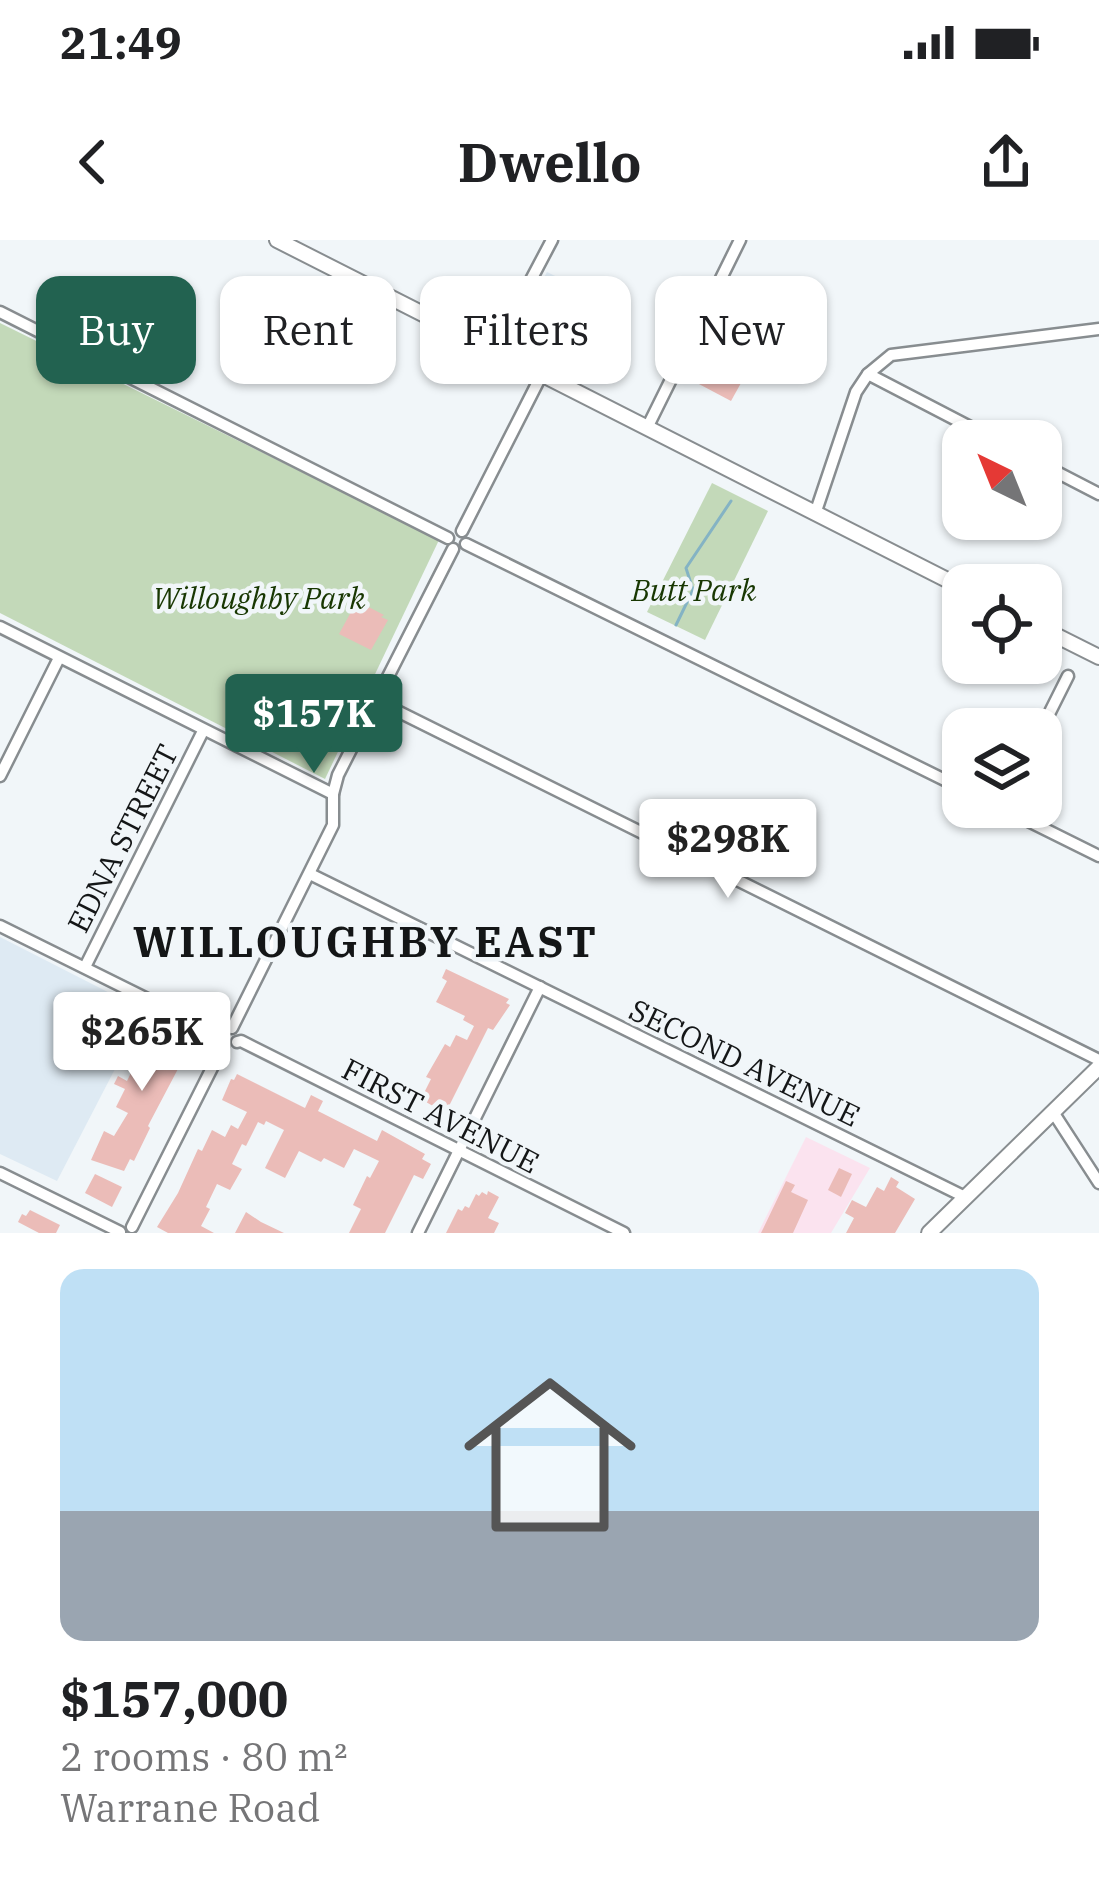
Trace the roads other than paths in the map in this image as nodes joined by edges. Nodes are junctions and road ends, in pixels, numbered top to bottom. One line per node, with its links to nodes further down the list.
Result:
1 (277, 240): 6 (main road)
2 (552, 240): 4 (street)
3 (740, 240): 12 (street)
4 (533, 276)
5 (0, 312): 17 (street)
6 (420, 312)
7 (1099, 329): 8 (street)
8 (868, 374): 11 (street); 15 (street)
9 (537, 384): 16 (street)
10 (561, 384): 12 (main road)
11 (957, 420)
12 (647, 428): 15 (main road)
13 (1062, 475): 14 (street)
14 (1099, 494)
15 (815, 514): 18 (main road)
16 (464, 537): 17 (street); 28 (street)
17 (450, 543): 24 (street)
18 (942, 578)
19 (0, 627): 22 (street)
20 (1062, 638): 21 (main road)
21 (1099, 657)
22 (59, 658): 26 (street); 27 (street)
23 (1068, 676): 25 (street)
24 (377, 701): 29 (street); 39 (street)
25 (1052, 708)
26 (203, 731): 29 (street); 34 (street, EDNA STREET)
27 (0, 776)
28 (942, 778)
29 (333, 794): 32 (street)
30 (1044, 828): 31 (street)
31 (1099, 856)
32 (310, 874): 35 (street, SECOND AVENUE); 36 (street)
33 (0, 926): 34 (street)
34 (85, 967): 37 (street)
35 (540, 987): 41 (street); 44 (street, SECOND AVENUE)
36 (232, 1028): 37 (street); 38 (street)
37 (220, 1040): 38 (street); 45 (street)
38 (237, 1042): 41 (street, FIRST AVENUE)
39 (1099, 1063): 40 (main road)
40 (1053, 1112): 43 (street); 44 (main road)
41 (459, 1151): 46 (street); 47 (street, FIRST AVENUE)
42 (0, 1173): 45 (street)
43 (1099, 1183)
44 (965, 1197): 48 (main road)
45 (128, 1231)
46 (418, 1233)
47 (624, 1233)
48 (928, 1233)

